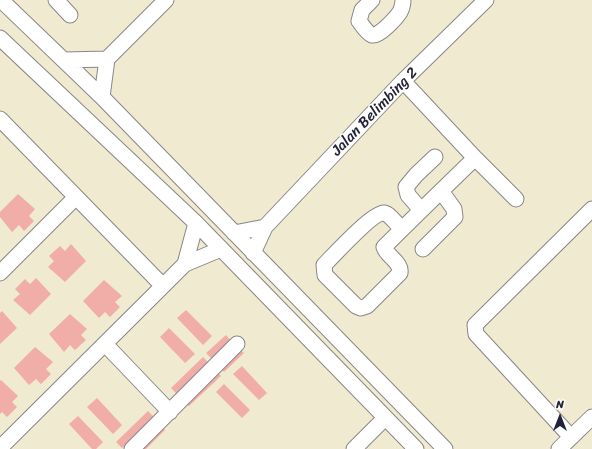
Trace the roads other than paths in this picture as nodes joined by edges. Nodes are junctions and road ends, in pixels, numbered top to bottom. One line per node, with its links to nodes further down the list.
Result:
1 (1, 0): 10 (street)
2 (56, 0): 7 (street)
3 (166, 0): 9 (street)
4 (372, 0): 5 (street)
5 (404, 0)
6 (486, 0): 11 (street, Jalan Belimbing 2)
7 (70, 15)
8 (0, 38): 21 (street)
9 (107, 59): 10 (street); 12 (street)
10 (64, 60): 12 (street)
11 (403, 81): 15 (street); 22 (street, Jalan Belimbing 2)
12 (102, 97): 24 (street)
13 (0, 119): 17 (street)
14 (435, 157): 20 (street)
15 (475, 158): 16 (street); 18 (street)
16 (441, 191): 20 (street); 26 (street)
17 (76, 197): 29 (street); 30 (street)
18 (516, 199)
19 (592, 209): 36 (street)
20 (421, 210): 23 (street)
21 (196, 223): 25 (street); 28 (street)
22 (265, 227): 24 (street); 27 (street, Jalan Belimbing 2)
23 (402, 229): 23 (street)
24 (234, 233): 27 (street)
25 (221, 249): 28 (street); 35 (street)
26 (423, 249)
27 (253, 253): 41 (street)
28 (185, 264): 30 (street)
29 (0, 273)
30 (163, 286): 31 (street)
31 (105, 344): 33 (street); 37 (street)
32 (237, 344): 33 (street)
33 (170, 412): 38 (street)
34 (592, 417): 36 (street)
35 (385, 418): 39 (street); 40 (street)
36 (571, 437): 42 (street)
37 (0, 448)
38 (132, 449)
39 (354, 449)
40 (416, 449)
41 (445, 449)
42 (559, 449)

